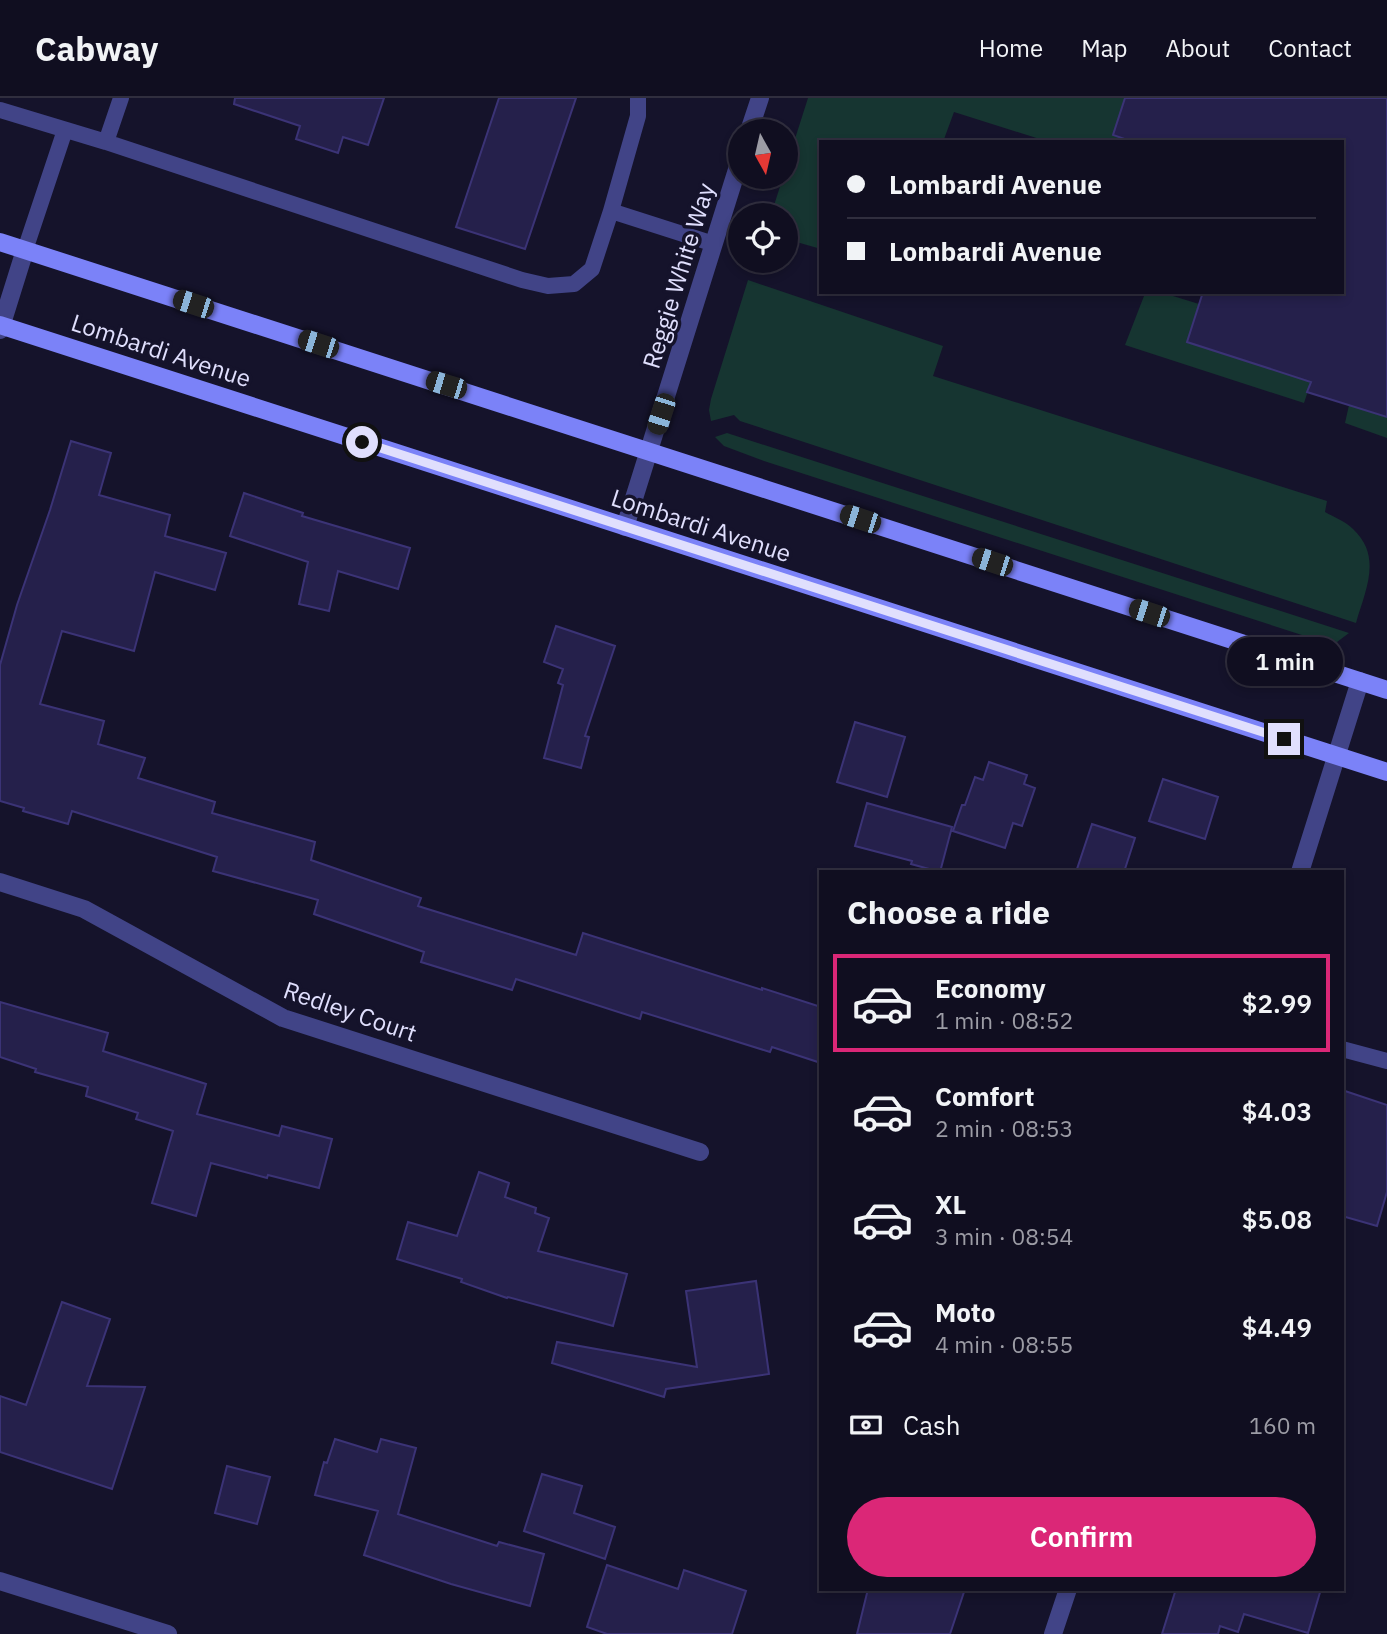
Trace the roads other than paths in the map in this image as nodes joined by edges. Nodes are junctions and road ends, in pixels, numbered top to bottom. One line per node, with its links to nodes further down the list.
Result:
1 (121, 98): 7 (lane)
2 (638, 98): 9 (lane)
3 (760, 98): 5 (street)
4 (0, 110): 6 (lane)
5 (753, 119)
6 (65, 130): 7 (lane); 12 (lane)
7 (106, 142): 9 (lane)
8 (731, 189): 11 (street, Reggie White Way)
9 (611, 211): 11 (lane)
10 (0, 242): 12 (main road)
11 (714, 244): 14 (street, Reggie White Way)
12 (25, 250): 13 (street); 14 (main road)
13 (0, 326): 15 (main road, Lombardi Avenue)
14 (650, 451): 15 (street, Reggie White Way); 16 (main road)
15 (625, 527): 18 (main road, Lombardi Avenue)
16 (1360, 681): 17 (main road); 18 (street)
17 (1387, 690)
18 (1337, 756): 19 (main road, Lombardi Avenue); 20 (street)
19 (1387, 772)
20 (1301, 870)
21 (0, 881): 24 (street, Redley Court)
22 (1344, 1049): 23 (lane)
23 (1387, 1061)
24 (700, 1152)
25 (0, 1581): 27 (street)
26 (1067, 1591): 28 (street)
27 (168, 1634)
28 (1053, 1634)

